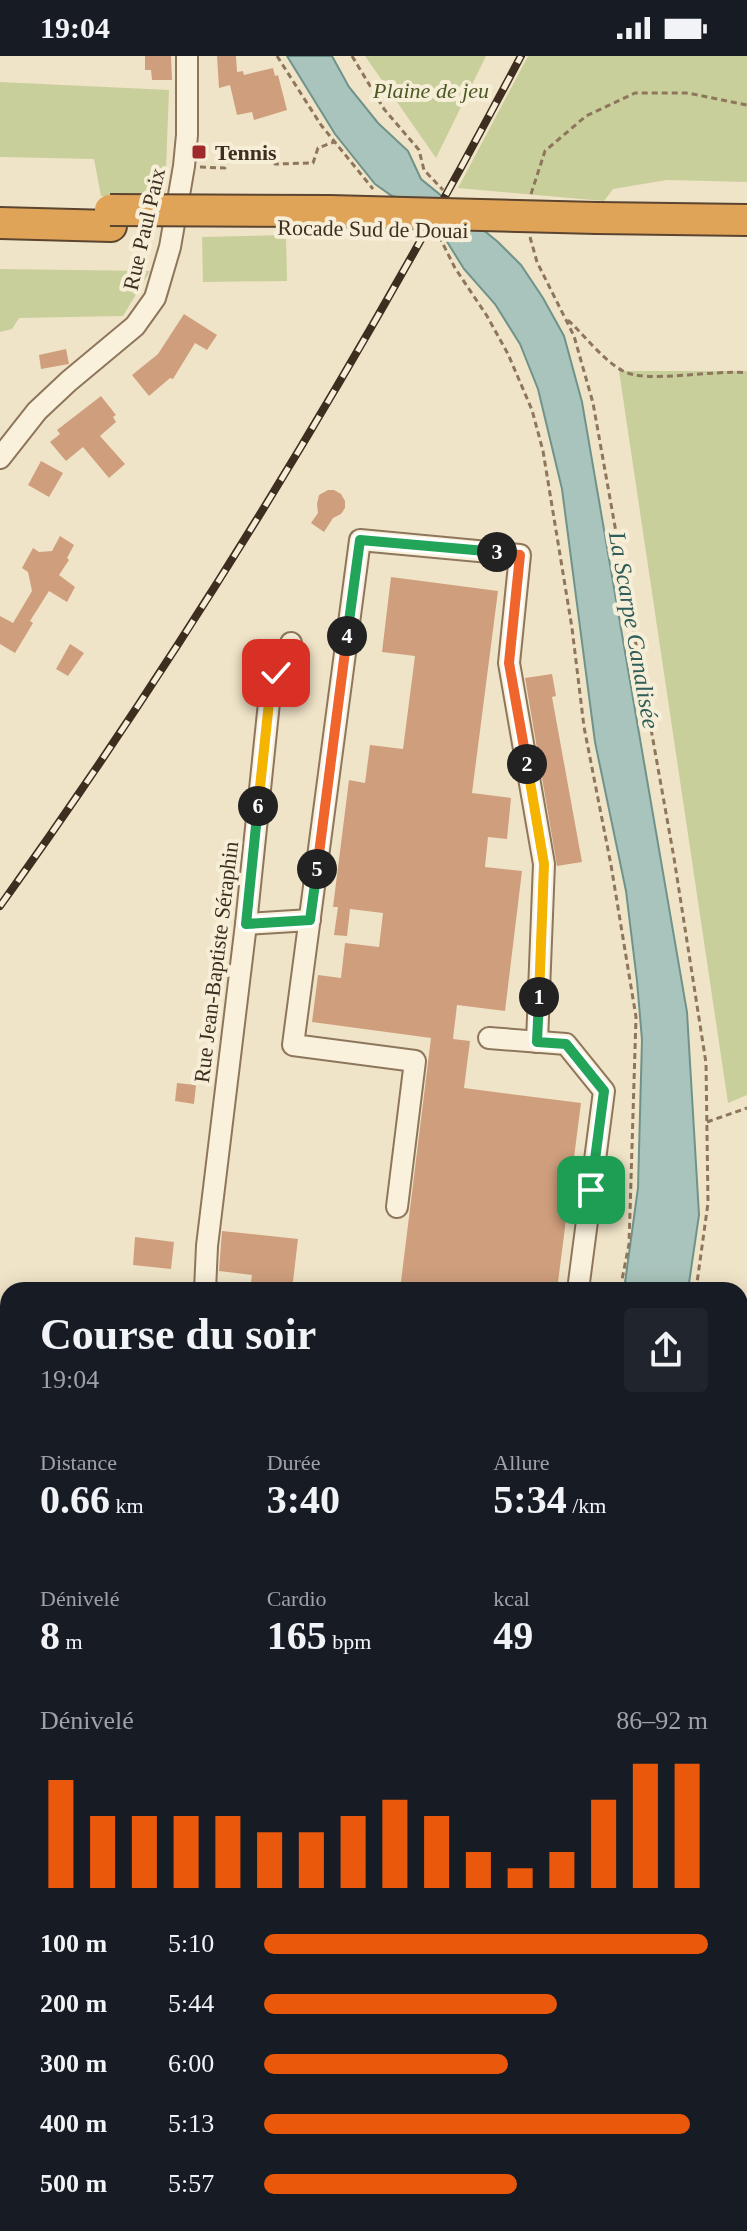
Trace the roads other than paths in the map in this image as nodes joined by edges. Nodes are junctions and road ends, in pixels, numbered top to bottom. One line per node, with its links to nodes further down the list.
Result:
1 (187, 56): 8 (street, Rue Paul Paix)
2 (0, 211): 3 (highway, Rocade Sud de Douai)
3 (110, 218): 5 (highway, Rocade Sud de Douai); 6 (highway, Rocade Sud de Douai)
4 (747, 220): 6 (highway, Rocade Sud de Douai)
5 (0, 223)
6 (597, 226): 7 (highway, Rocade Sud de Douai)
7 (747, 234)
8 (0, 458)
9 (291, 643): 11 (street, Rue Jean-Baptiste Séraphin)
10 (310, 920): 11 (street); 13 (street); 14 (street)
11 (246, 924): 15 (street, Rue Jean-Baptiste Séraphin)
12 (489, 1038): 13 (street)
13 (537, 1042): 16 (street)
14 (397, 1207)
15 (205, 1282)
16 (579, 1282)

